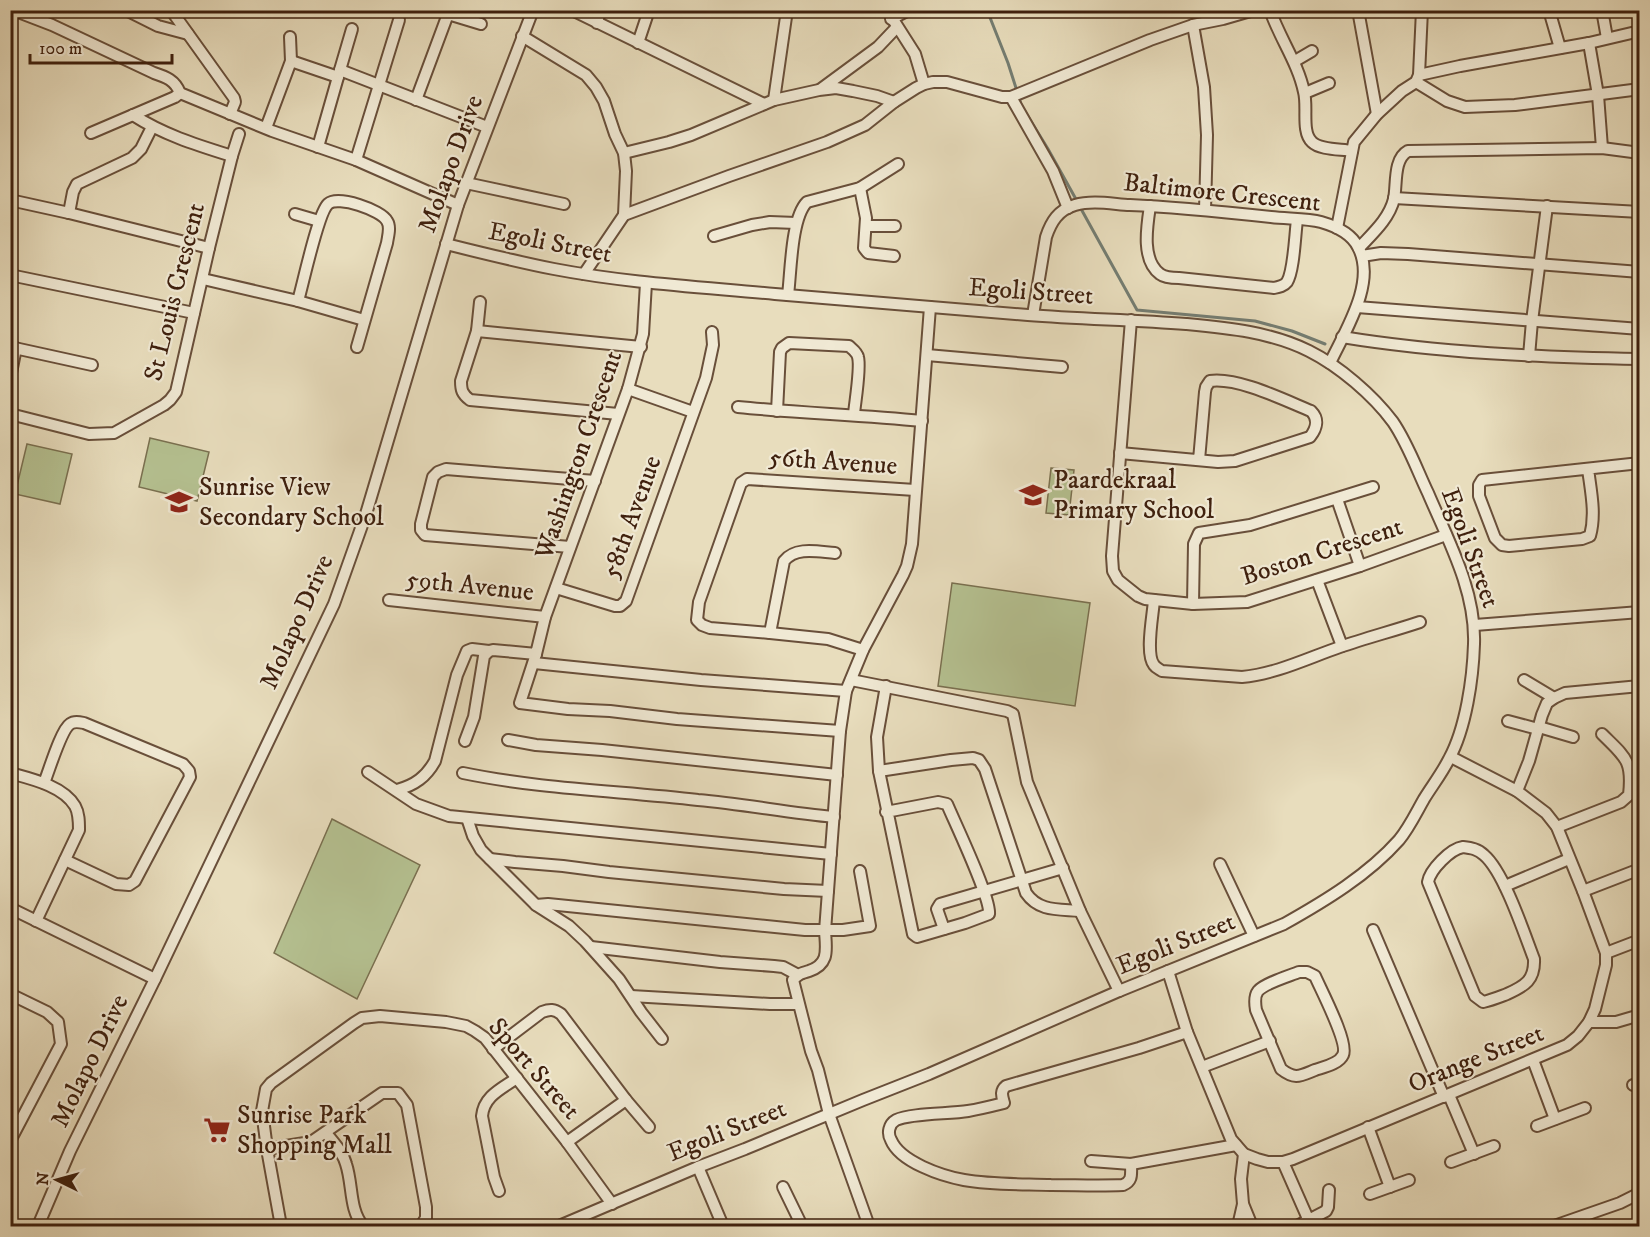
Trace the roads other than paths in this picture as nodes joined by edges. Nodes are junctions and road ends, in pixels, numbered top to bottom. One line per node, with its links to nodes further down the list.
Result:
1 (13, 10): 17 (street)
2 (126, 10): 26 (street)
3 (171, 10): 26 (street)
4 (533, 10): 27 (street, Molapo Drive)
5 (572, 10): 21 (street)
6 (600, 10): 21 (street)
7 (649, 10): 30 (street)
8 (787, 10): 48 (street)
9 (909, 10): 19 (street)
10 (1254, 10): 18 (street)
11 (1270, 10): 35 (street)
12 (1358, 10): 51 (street)
13 (1422, 10): 37 (street)
14 (1549, 10): 32 (street)
15 (1602, 10): 29 (street)
16 (446, 12): 22 (street); 47 (street)
17 (27, 13): 43 (street)
18 (1222, 15): 23 (street)
19 (892, 19): 39 (street); 42 (street)
20 (399, 20): 40 (street)
21 (597, 23): 30 (street)
22 (482, 24)
23 (1193, 25): 45 (street); 75 (street)
24 (352, 29): 36 (street)
25 (1640, 32): 29 (street)
26 (188, 34): 50 (street)
27 (522, 36): 53 (street, Molapo Drive); 61 (street)
28 (290, 37): 34 (street)
29 (1607, 39): 31 (street)
30 (638, 43): 48 (street)
31 (1589, 43): 32 (street); 46 (street)
32 (1560, 48): 37 (street)
33 (1312, 51): 35 (street)
34 (291, 61): 36 (street); 55 (street)
35 (1294, 61): 44 (street)
36 (339, 73): 40 (street); 58 (street)
37 (1418, 79): 46 (street); 51 (street)
38 (1329, 83): 44 (street)
39 (924, 84): 45 (street); 49 (street)
40 (379, 86): 47 (street); 64 (street)
41 (1640, 89): 46 (street)
42 (819, 90): 48 (street); 49 (street)
43 (180, 93): 50 (street); 52 (street)
44 (1305, 93): 60 (street)
45 (1016, 95): 74 (street)
46 (1598, 95): 59 (street)
47 (416, 100): 53 (street)
48 (769, 102): 61 (street)
49 (894, 102): 79 (street)
50 (230, 114): 55 (street)
51 (1377, 114): 60 (street)
52 (133, 115): 54 (street); 56 (street)
53 (487, 127): 66 (street, Molapo Drive)
54 (152, 128): 63 (street); 77 (street)
55 (266, 128): 58 (street)
56 (91, 133)
57 (239, 134): 63 (street, St Louis Crescent)
58 (318, 147): 64 (street)
59 (1602, 148): 62 (street); 68 (street)
60 (1352, 151): 85 (street)
61 (624, 153): 79 (street)
62 (1640, 153)
63 (232, 156): 88 (street, St Louis Crescent)
64 (356, 160): 71 (street)
65 (898, 164): 67 (street)
66 (466, 183): 70 (street); 71 (street, Molapo Drive)
67 (860, 188): 82 (street); 83 (street)
68 (1394, 198): 73 (street); 89 (street)
69 (10, 200): 77 (street)
70 (564, 204)
71 (458, 205): 87 (street, Molapo Drive)
72 (1150, 206): 74 (street, Baltimore Crescent); 75 (street, Baltimore Crescent); 81 (street)
73 (1547, 206): 76 (street); 91 (street)
74 (1070, 207): 103 (street)
75 (1205, 210): 81 (street, Baltimore Crescent)
76 (1640, 212)
77 (69, 213): 88 (street)
78 (295, 214): 80 (street)
79 (624, 215): 94 (street)
80 (319, 220): 98 (street); 104 (street)
81 (1297, 220): 85 (street, Baltimore Crescent)
82 (796, 223): 86 (street); 97 (street)
83 (866, 226): 84 (street); 90 (street)
84 (895, 226)
85 (1337, 228): 89 (street, Baltimore Crescent)
86 (714, 236)
87 (446, 244): 94 (street, Egoli Street); 207 (street, Molapo Drive)
88 (209, 248): 95 (street, St Louis Crescent)
89 (1361, 252): 91 (street); 101 (street)
90 (894, 256)
91 (1540, 265): 92 (street); 106 (street)
92 (1640, 272)
93 (10, 274): 102 (street)
94 (584, 274): 96 (street, Egoli Street)
95 (203, 279): 98 (street); 102 (street, St Louis Crescent)
96 (646, 283): 97 (street, Egoli Street); 111 (street, Washington Crescent)
97 (788, 295): 100 (street, Egoli Street)
98 (298, 302): 104 (street)
99 (480, 302): 108 (street)
100 (930, 307): 103 (street, Egoli Street); 114 (street)
101 (1357, 307): 106 (street); 110 (street)
102 (194, 313): 125 (street, St Louis Crescent)
103 (1033, 315): 105 (street, Egoli Street)
104 (364, 320): 112 (street)
105 (1131, 320): 117 (street, Egoli Street); 129 (street, Boston Crescent)
106 (1532, 321): 107 (street); 115 (street)
107 (1640, 329)
108 (477, 331): 111 (street); 126 (street)
109 (712, 332): 124 (street, 58th Avenue)
110 (1342, 337): 115 (street); 117 (street)
111 (641, 346): 121 (street, Washington Crescent)
112 (357, 347)
113 (14, 348): 118 (street); 120 (street)
114 (927, 355): 119 (street); 128 (street)
115 (1529, 356): 116 (street)
116 (1640, 359)
117 (1330, 363): 137 (street, Egoli Street)
118 (92, 365)
119 (1062, 367)
120 (10, 378)
121 (628, 389): 124 (street); 126 (street, Washington Crescent)
122 (738, 407): 123 (street)
123 (777, 411): 127 (street); 127 (street)
124 (693, 412): 142 (street, 58th Avenue)
125 (10, 414)
126 (618, 414): 133 (street, Washington Crescent)
127 (854, 414): 128 (street)
128 (922, 421): 135 (street)
129 (1120, 453): 130 (street); 144 (street, Boston Crescent)
130 (1199, 460): 130 (street)
131 (1640, 463): 132 (street)
132 (1588, 469): 132 (street)
133 (595, 481): 138 (street, Washington Crescent); 138 (street)
134 (1373, 488): 136 (street)
135 (915, 490): 150 (street, 56th Avenue); 152 (street)
136 (1337, 499): 140 (street); 145 (street)
137 (1446, 535): 140 (street, Boston Crescent); 149 (street, Egoli Street)
138 (570, 547): 142 (street, Washington Crescent)
139 (835, 553): 150 (street)
140 (1360, 566): 141 (street, Boston Crescent)
141 (1317, 580): 145 (street, Boston Crescent); 151 (street)
142 (556, 588): 147 (street, Washington Crescent)
143 (389, 600): 147 (street, 59th Avenue)
144 (1154, 600): 145 (street, Boston Crescent); 151 (street)
145 (1193, 603)
146 (1640, 612): 149 (street)
147 (545, 617): 154 (street, Washington Crescent)
148 (1420, 622): 151 (street)
149 (1475, 625): 168 (street, Egoli Street)
150 (770, 633): 152 (street, 56th Avenue)
151 (1342, 646)
152 (863, 650): 155 (street)
153 (489, 651): 154 (street); 167 (street); 175 (street)
154 (535, 659): 159 (street); 163 (street, Washington Crescent)
155 (851, 680): 158 (street); 159 (street)
156 (1524, 680): 160 (street)
157 (1640, 686): 160 (street)
158 (886, 687): 169 (street); 186 (street)
159 (846, 691): 163 (street)
160 (1554, 698): 162 (street)
161 (1508, 722): 162 (street)
162 (1538, 728): 165 (street); 176 (street)
163 (840, 731): 173 (street)
164 (1602, 734): 180 (street)
165 (1573, 737)
166 (508, 740): 173 (street)
167 (465, 741)
168 (1451, 757): 176 (street, Orange Street); 201 (street, Egoli Street)
169 (879, 771): 177 (street); 189 (street)
170 (368, 772): 175 (street)
171 (10, 773): 174 (street)
172 (463, 773): 178 (street)
173 (837, 775): 178 (street)
174 (44, 783): 184 (street); 184 (street)
175 (397, 790): 179 (street)
176 (1517, 791): 180 (street, Orange Street)
177 (886, 812): 192 (street); 198 (street)
178 (834, 817): 181 (street)
179 (467, 818): 181 (street); 182 (street)
180 (1557, 827): 183 (street, Orange Street)
181 (831, 854): 191 (street)
182 (490, 859): 191 (street); 194 (street)
183 (1569, 859): 190 (street); 193 (street, Orange Street)
184 (65, 860): 197 (street)
185 (1220, 864): 201 (street)
186 (1063, 868): 189 (street); 196 (street)
187 (1640, 869): 193 (street)
188 (860, 871): 200 (street)
189 (1021, 879): 192 (street); 196 (street)
190 (1504, 886): 190 (street)
191 (828, 891): 200 (street)
192 (984, 891): 198 (street); 198 (street)
193 (1583, 891): 204 (street, Orange Street)
194 (536, 905): 200 (street); 203 (street)
195 (10, 908): 197 (street)
196 (1080, 911): 208 (street)
197 (36, 921): 207 (street)
198 (944, 929)
199 (1373, 930): 221 (street)
200 (825, 931): 206 (street)
201 (1254, 936): 205 (street, Egoli Street)
202 (1640, 940): 204 (street)
203 (591, 947): 206 (street); 210 (street)
204 (1606, 953): 213 (street, Orange Street)
205 (1168, 971): 208 (street, Egoli Street); 214 (street)
206 (798, 975): 211 (street)
207 (155, 979): 252 (street, Molapo Drive)
208 (1119, 991): 224 (street, Egoli Street)
209 (10, 994): 230 (street)
210 (630, 996): 211 (street); 215 (street)
211 (798, 1004): 224 (street)
212 (1640, 1015): 213 (street)
213 (1589, 1022): 218 (street, Orange Street)
214 (1188, 1032): 219 (street); 240 (street)
215 (662, 1039)
216 (1270, 1041): 216 (street); 219 (street)
217 (493, 1049): 220 (street, Sport Street); 222 (street); 234 (street, Sport Street)
218 (1533, 1060): 221 (street, Orange Street); 225 (street)
219 (1203, 1067): 232 (street)
220 (517, 1078): 231 (street, Sport Street); 246 (street)
221 (1447, 1096): 228 (street, Orange Street); 236 (street)
222 (626, 1100): 227 (street); 231 (street)
223 (1585, 1108): 225 (street)
224 (829, 1114): 241 (street, Egoli Street); 259 (street)
225 (1556, 1119): 226 (street)
226 (1537, 1126)
227 (649, 1127)
228 (1368, 1127): 238 (street, Orange Street); 243 (street)
229 (326, 1133): 234 (street); 254 (street); 255 (street)
230 (10, 1141)
231 (567, 1142): 249 (street, Sport Street)
232 (1236, 1145): 235 (street); 240 (street)
233 (1494, 1146): 236 (street)
234 (267, 1149): 253 (street, Sport Street)
235 (1244, 1154): 238 (street); 250 (street)
236 (1474, 1154): 239 (street)
237 (1091, 1161): 240 (street)
238 (1283, 1162): 251 (street)
239 (1451, 1162)
240 (1131, 1164)
241 (698, 1167): 249 (street, Egoli Street); 257 (street)
242 (1408, 1180): 243 (street)
243 (1390, 1186): 248 (street)
244 (783, 1187): 258 (street)
245 (1329, 1190): 251 (street)
246 (500, 1191)
247 (1640, 1193): 263 (street)
248 (1370, 1194)
249 (612, 1204): 256 (street, Egoli Street)
250 (1243, 1204): 260 (street); 261 (street)
251 (1308, 1221): 262 (street)
252 (38, 1227)
253 (281, 1227)
254 (363, 1227)
255 (422, 1227)
256 (559, 1227)
257 (723, 1227)
258 (802, 1227)
259 (868, 1227)
260 (1238, 1227)
261 (1252, 1227)
262 (1297, 1227)
263 (1554, 1227)

